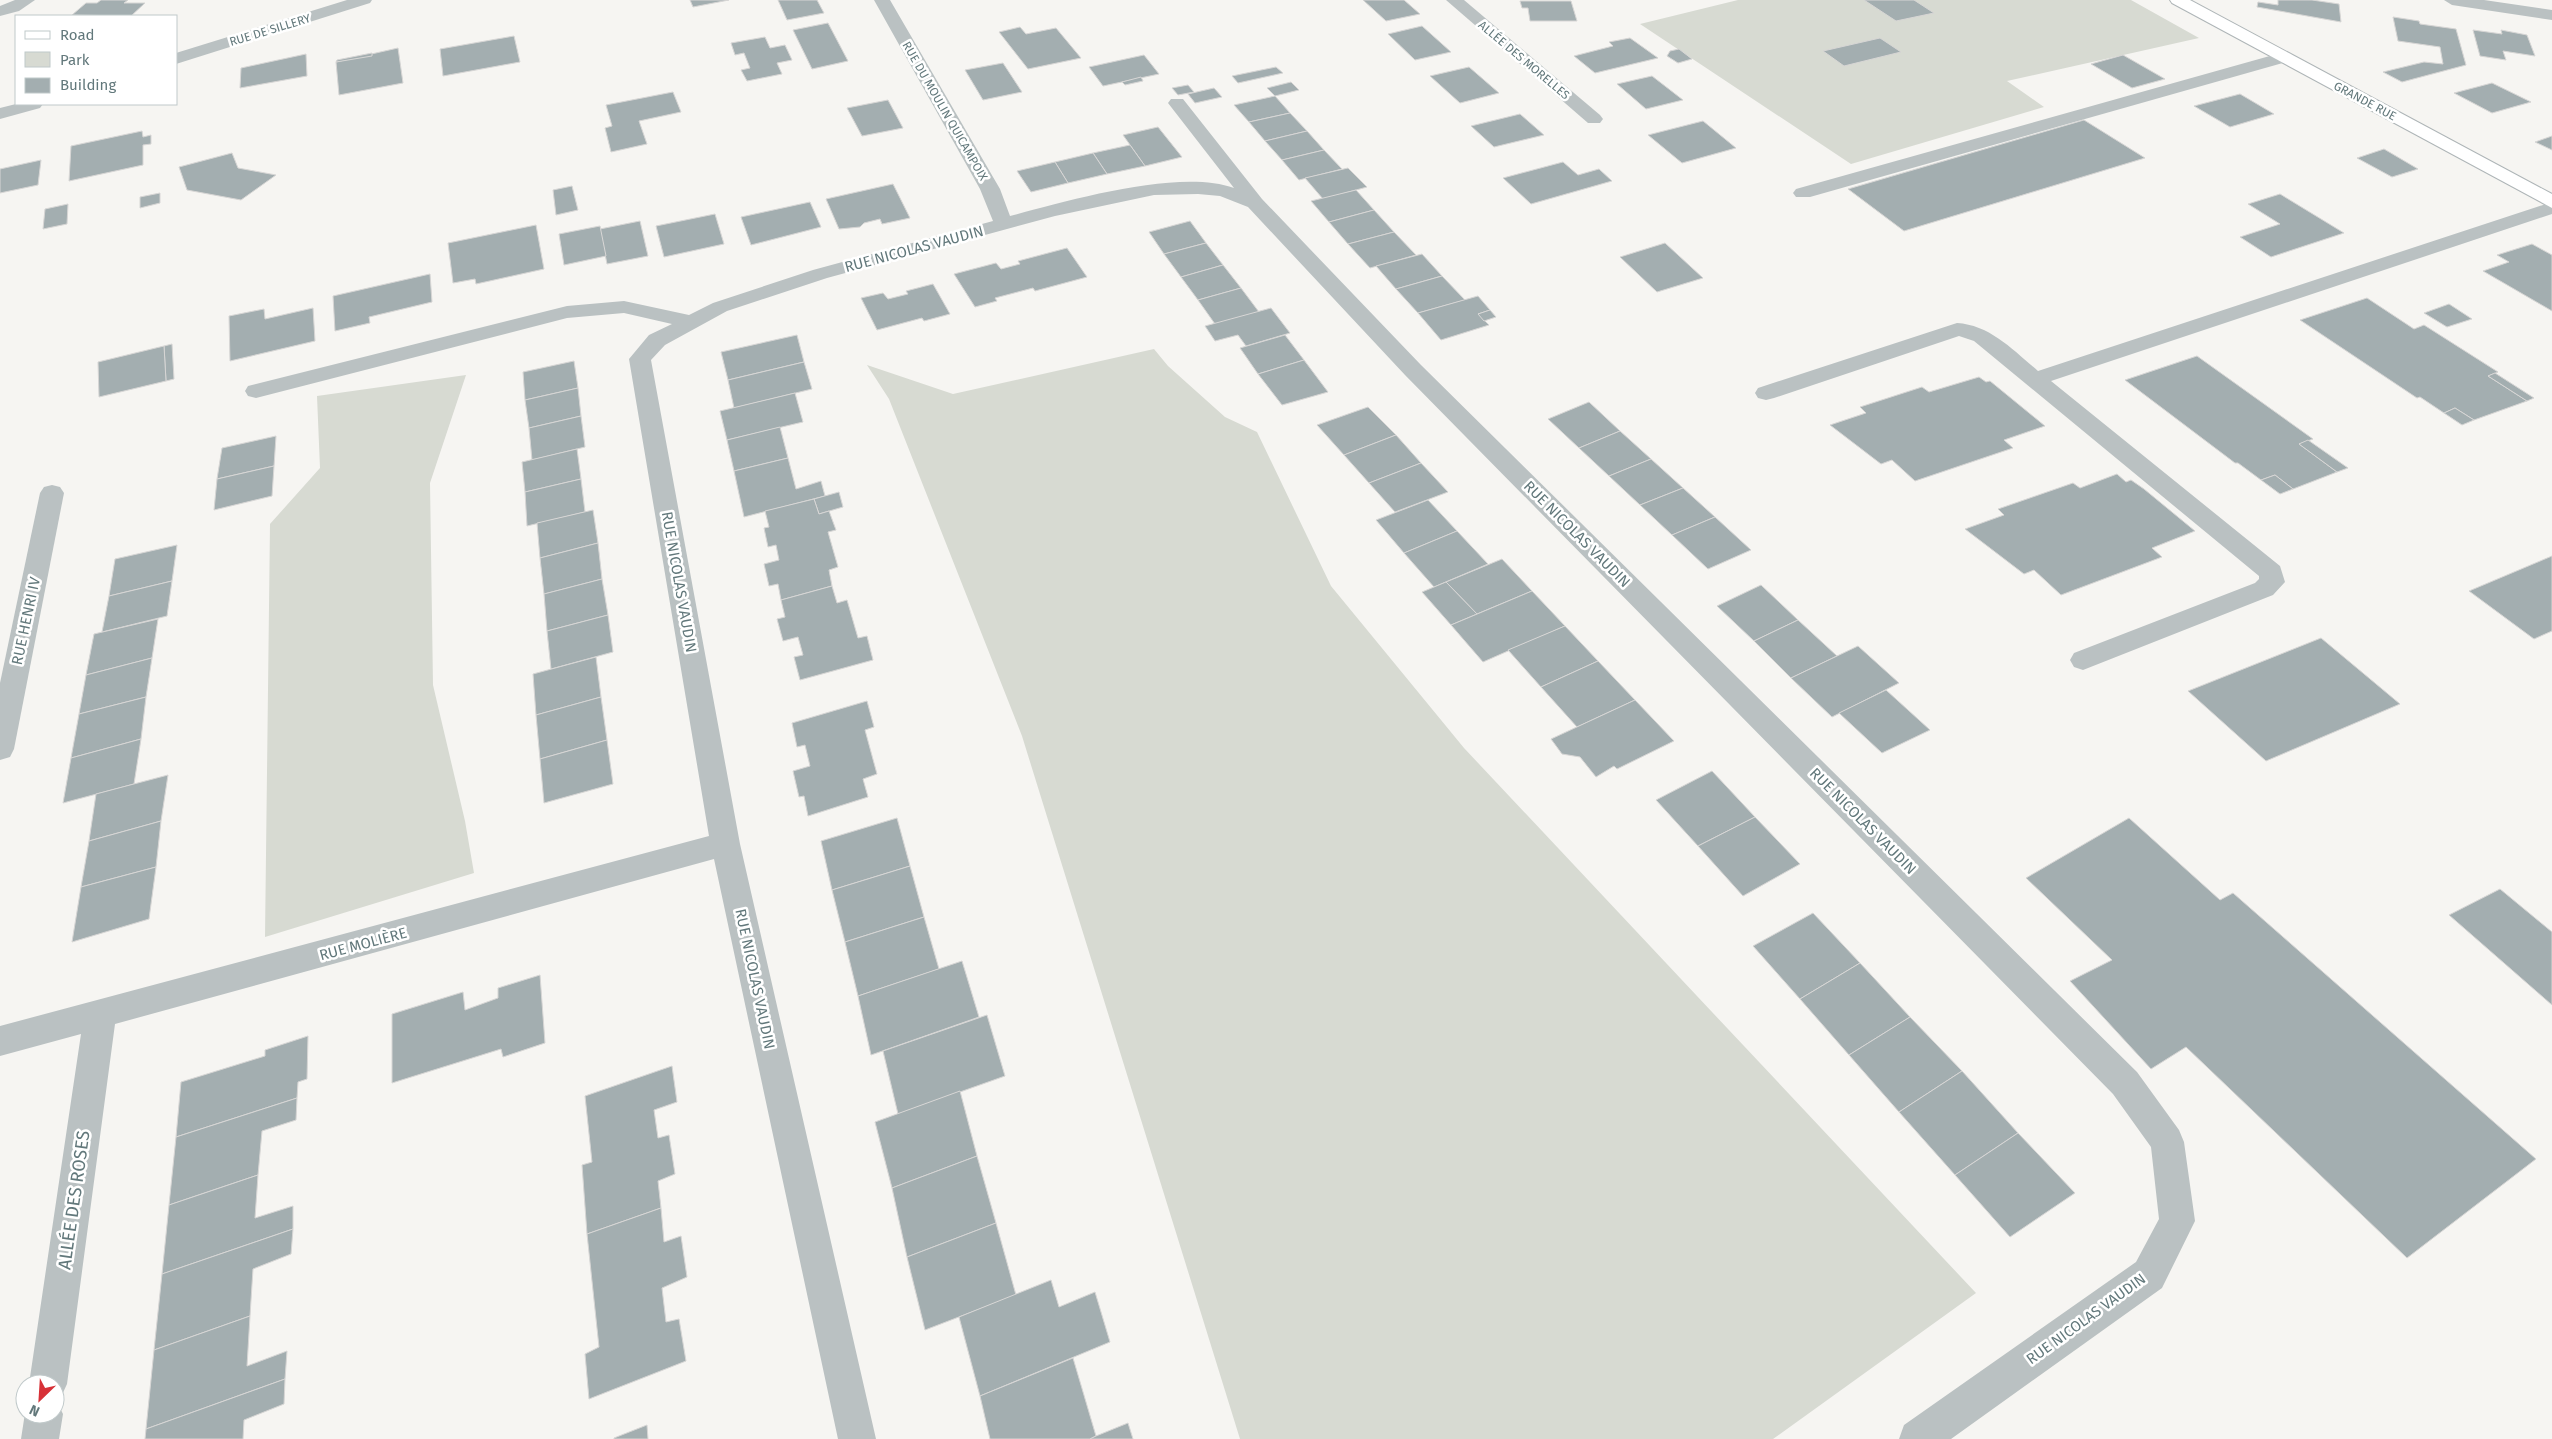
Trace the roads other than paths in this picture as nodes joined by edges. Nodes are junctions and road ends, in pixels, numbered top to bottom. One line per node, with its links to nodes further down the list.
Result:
1 (28, 0): 7 (street)
2 (364, 0): 10 (street, RUE DE SILLERY)
3 (882, 0): 19 (street, RUE DU MOULIN QUICAMPOIX)
4 (1454, 0): 14 (street, ALLÉE DES MORELLES)
5 (2178, 0): 9 (main road, GRANDE RUE)
6 (2452, 0): 8 (street)
7 (0, 11)
8 (2552, 15)
9 (2284, 57): 15 (street); 16 (main road, GRANDE RUE)
10 (178, 58)
11 (1177, 103): 17 (street, RUE NICOLAS VAUDIN)
12 (31, 105): 13 (street)
13 (0, 114)
14 (1594, 119)
15 (1803, 193)
16 (2552, 202)
17 (1255, 203): 19 (street, RUE NICOLAS VAUDIN); 34 (street, RUE NICOLAS VAUDIN)
18 (2552, 208): 21 (street)
19 (1004, 225): 20 (street, RUE NICOLAS VAUDIN)
20 (689, 322): 22 (street); 27 (street, RUE NICOLAS VAUDIN)
21 (2035, 379): 23 (street); 25 (street)
22 (256, 391)
23 (1766, 393)
24 (52, 493): 26 (street, RUE HENRI IV)
25 (2083, 660)
26 (0, 749)
27 (725, 844): 28 (street, RUE MOLIÈRE); 33 (street, RUE NICOLAS VAUDIN)
28 (100, 1016): 29 (street, RUE MOLIÈRE); 30 (street, ALLÉE DES ROSES)
29 (0, 1041)
30 (49, 1374)
31 (42, 1424): 32 (street)
32 (40, 1439)
33 (857, 1439)
34 (1918, 1439)

